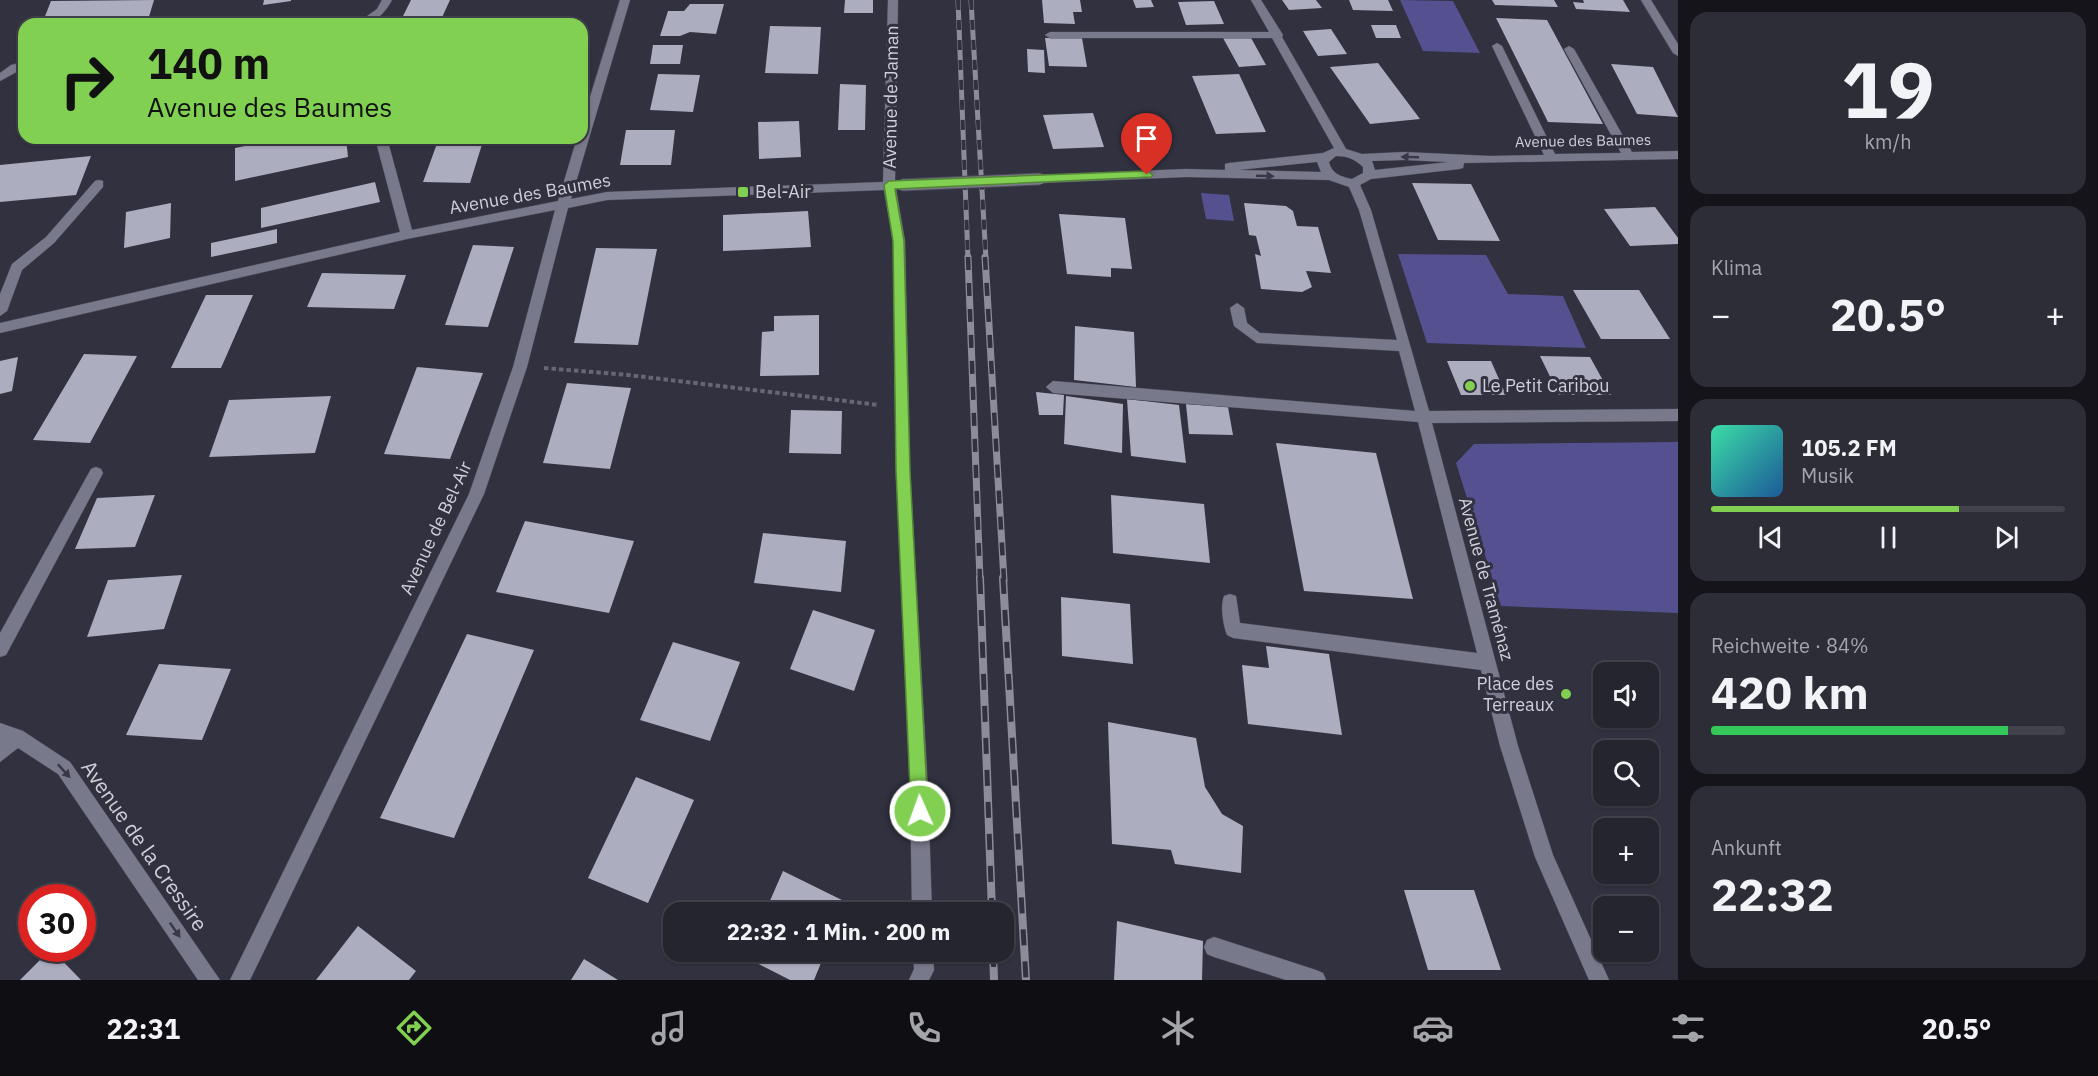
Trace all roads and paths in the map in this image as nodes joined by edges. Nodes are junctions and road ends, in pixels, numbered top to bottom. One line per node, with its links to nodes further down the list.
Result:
1 (387, 0): 6 (street)
2 (625, 0): 14 (street, Avenue de Bel-Air)
3 (893, 0): 29 (street, Avenue de Jaman)
4 (1256, 0): 8 (street)
5 (1646, 0): 11 (street)
6 (370, 18)
7 (1050, 35): 8 (street)
8 (1278, 35): 17 (street)
9 (1497, 46): 22 (street)
10 (1569, 49): 20 (street)
11 (1678, 53)
12 (18, 68): 13 (street)
13 (1, 78)
14 (588, 122)
15 (383, 144): 31 (street)
16 (581, 144): 30 (street, Avenue de Bel-Air)
17 (1342, 152): 19 (street, Avenue des Baumes); 21 (street)
18 (1678, 155): 20 (street, Avenue des Baumes)
19 (1325, 157): 24 (street, Avenue des Baumes); 25 (street)
20 (1629, 157): 22 (street, Avenue des Baumes)
21 (1360, 158): 23 (street, Avenue des Baumes, one-way to 21); 26 (street)
22 (1551, 158): 23 (street, Avenue des Baumes)
23 (1490, 160): 26 (street, Avenue des Baumes)
24 (1186, 173): 25 (street, Avenue des Baumes, one-way to 25); 29 (street, Avenue des Baumes, bridge)
25 (1330, 176): 27 (street, Avenue des Baumes)
26 (1369, 176): 27 (street, Avenue des Baumes)
27 (1353, 183): 35 (street, Avenue de Traménaz)
28 (99, 184): 33 (street)
29 (896, 185): 30 (street, Avenue des Baumes); 47 (street, Avenue de Jaman)
30 (563, 205): 31 (street, Avenue des Baumes); 51 (street, Avenue de Bel-Air)
31 (407, 235): 34 (street, Avenue des Baumes)
32 (1237, 308): 35 (street)
33 (0, 311)
34 (0, 328)
35 (1405, 346): 40 (street, Avenue de Traménaz)
36 (537, 368): 38 (path)
37 (1053, 387): 40 (street)
38 (880, 405)
39 (1678, 415): 40 (street)
40 (1422, 417): 44 (street, Avenue de Traménaz)
41 (96, 473): 43 (street)
42 (1230, 601): 44 (street)
43 (0, 649)
44 (1489, 663): 54 (street, Avenue de Traménaz)
45 (8, 735): 46 (street); 50 (street, Avenue de la Cressire, one-way to 50)
46 (0, 753)
47 (922, 902)
48 (1214, 947): 53 (street)
49 (924, 962): 52 (street)
50 (210, 980)
51 (240, 980)
52 (919, 980)
53 (1316, 980)
54 (1599, 980)

